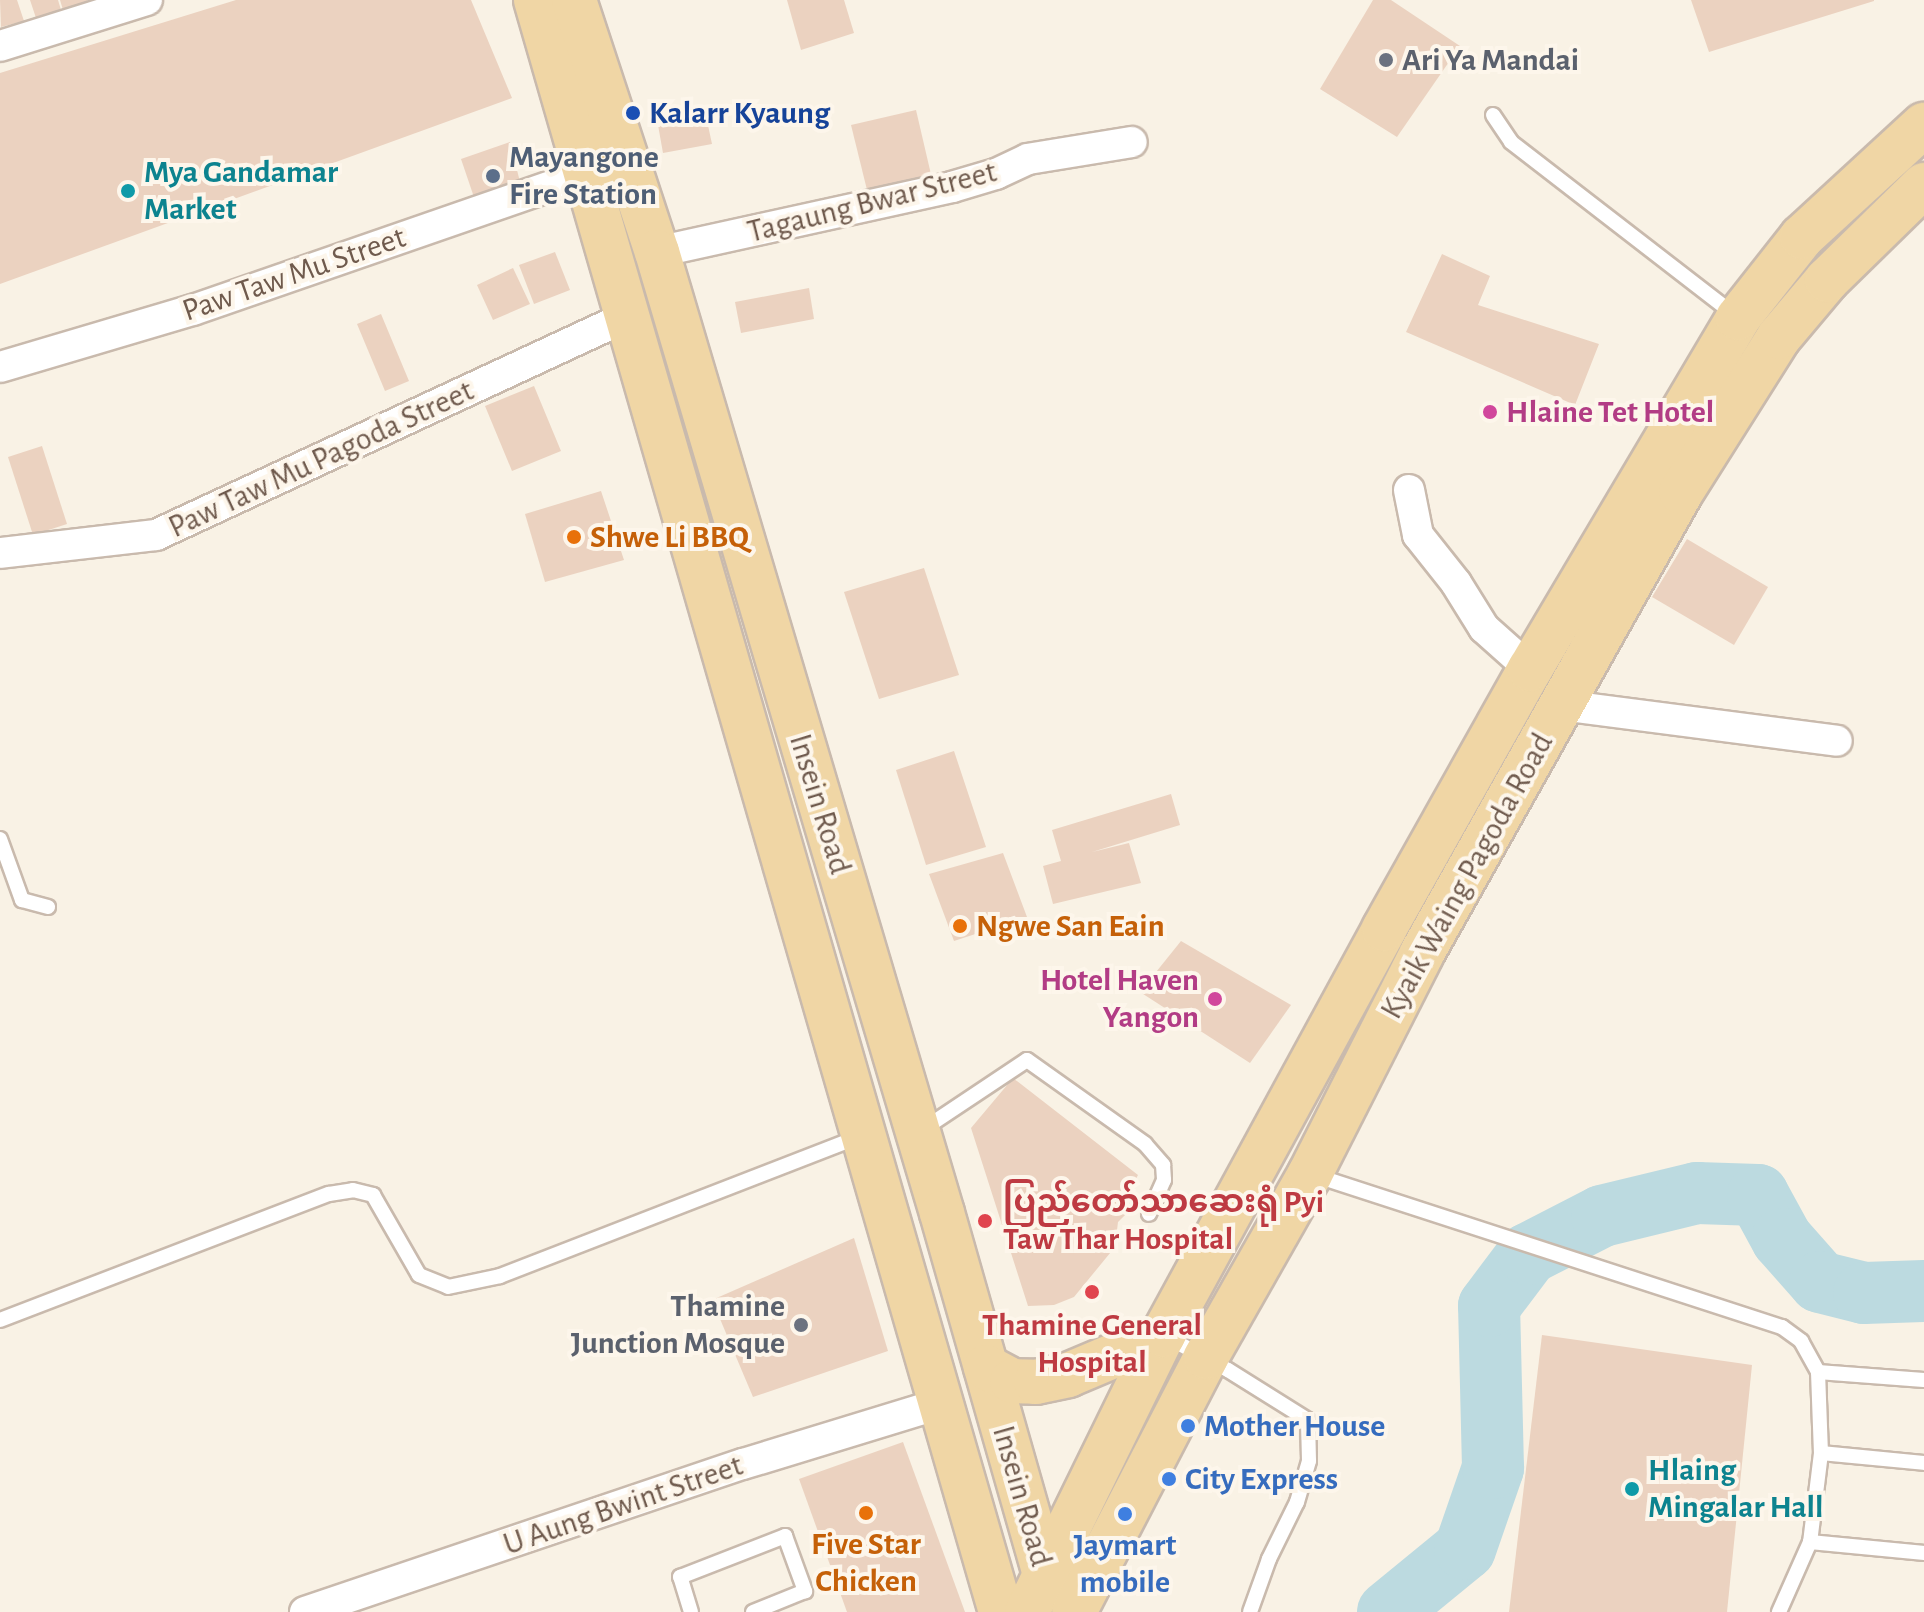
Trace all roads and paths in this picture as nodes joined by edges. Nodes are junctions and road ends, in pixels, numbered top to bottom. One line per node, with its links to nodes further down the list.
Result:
1 (147, 0): 4 (street)
2 (536, 0): 8 (main road, Insein Road)
3 (574, 0): 8 (main road, Insein Road)
4 (0, 46)
5 (1493, 115): 12 (lane)
6 (1924, 125): 12 (main road, Kyaik Waing Pagoda Road)
7 (1132, 142): 10 (street, Tagaung Bwar Street)
8 (606, 166): 10 (main road, Insein Road); 11 (main road, Insein Road); 13 (street, Paw Taw Mu Street)
9 (1924, 185): 17 (main road, Kyaik Waing Pagoda Road)
10 (657, 252): 21 (main road, Insein Road)
11 (628, 316): 15 (street, Paw Taw Mu Pagoda Street); 22 (main road, Insein Road)
12 (1738, 318): 16 (main road, Kyaik Waing Pagoda Road)
13 (0, 367)
14 (1409, 490): 16 (street)
15 (3, 544)
16 (1530, 669): 26 (main road, Kyaik Waing Pagoda Road)
17 (1561, 705): 18 (street); 23 (main road, Kyaik Waing Pagoda Road)
18 (1837, 741)
19 (0, 839): 20 (lane)
20 (48, 907)
21 (918, 1132): 24 (lane); 28 (main road, Insein Road)
22 (869, 1147): 25 (lane); 31 (main road, Insein Road)
23 (1310, 1174): 27 (main road, Kyaik Waing Pagoda Road); 29 (lane)
24 (1149, 1214)
25 (0, 1320)
26 (1163, 1335): 27 (lane); 28 (main road); 36 (main road, Kyaik Waing Pagoda Road)
27 (1206, 1357): 43 (main road, Kyaik Waing Pagoda Road); 44 (lane)
28 (986, 1367): 36 (main road, Insein Road)
29 (1818, 1372): 30 (lane); 32 (lane)
30 (1924, 1380)
31 (943, 1403): 38 (street, U Aung Bwint Street); 41 (main road, Insein Road)
32 (1821, 1453): 33 (lane); 34 (lane)
33 (1924, 1463)
34 (1810, 1542): 35 (lane); 45 (lane)
35 (1924, 1553)
36 (1050, 1592): 42 (main road, Kyaik Waing Pagoda Road)
37 (790, 1605): 39 (lane); 40 (lane)
38 (305, 1612)
39 (691, 1612)
40 (753, 1612)
41 (1001, 1612)
42 (1027, 1612)
43 (1074, 1612)
44 (1250, 1612)
45 (1779, 1612)

